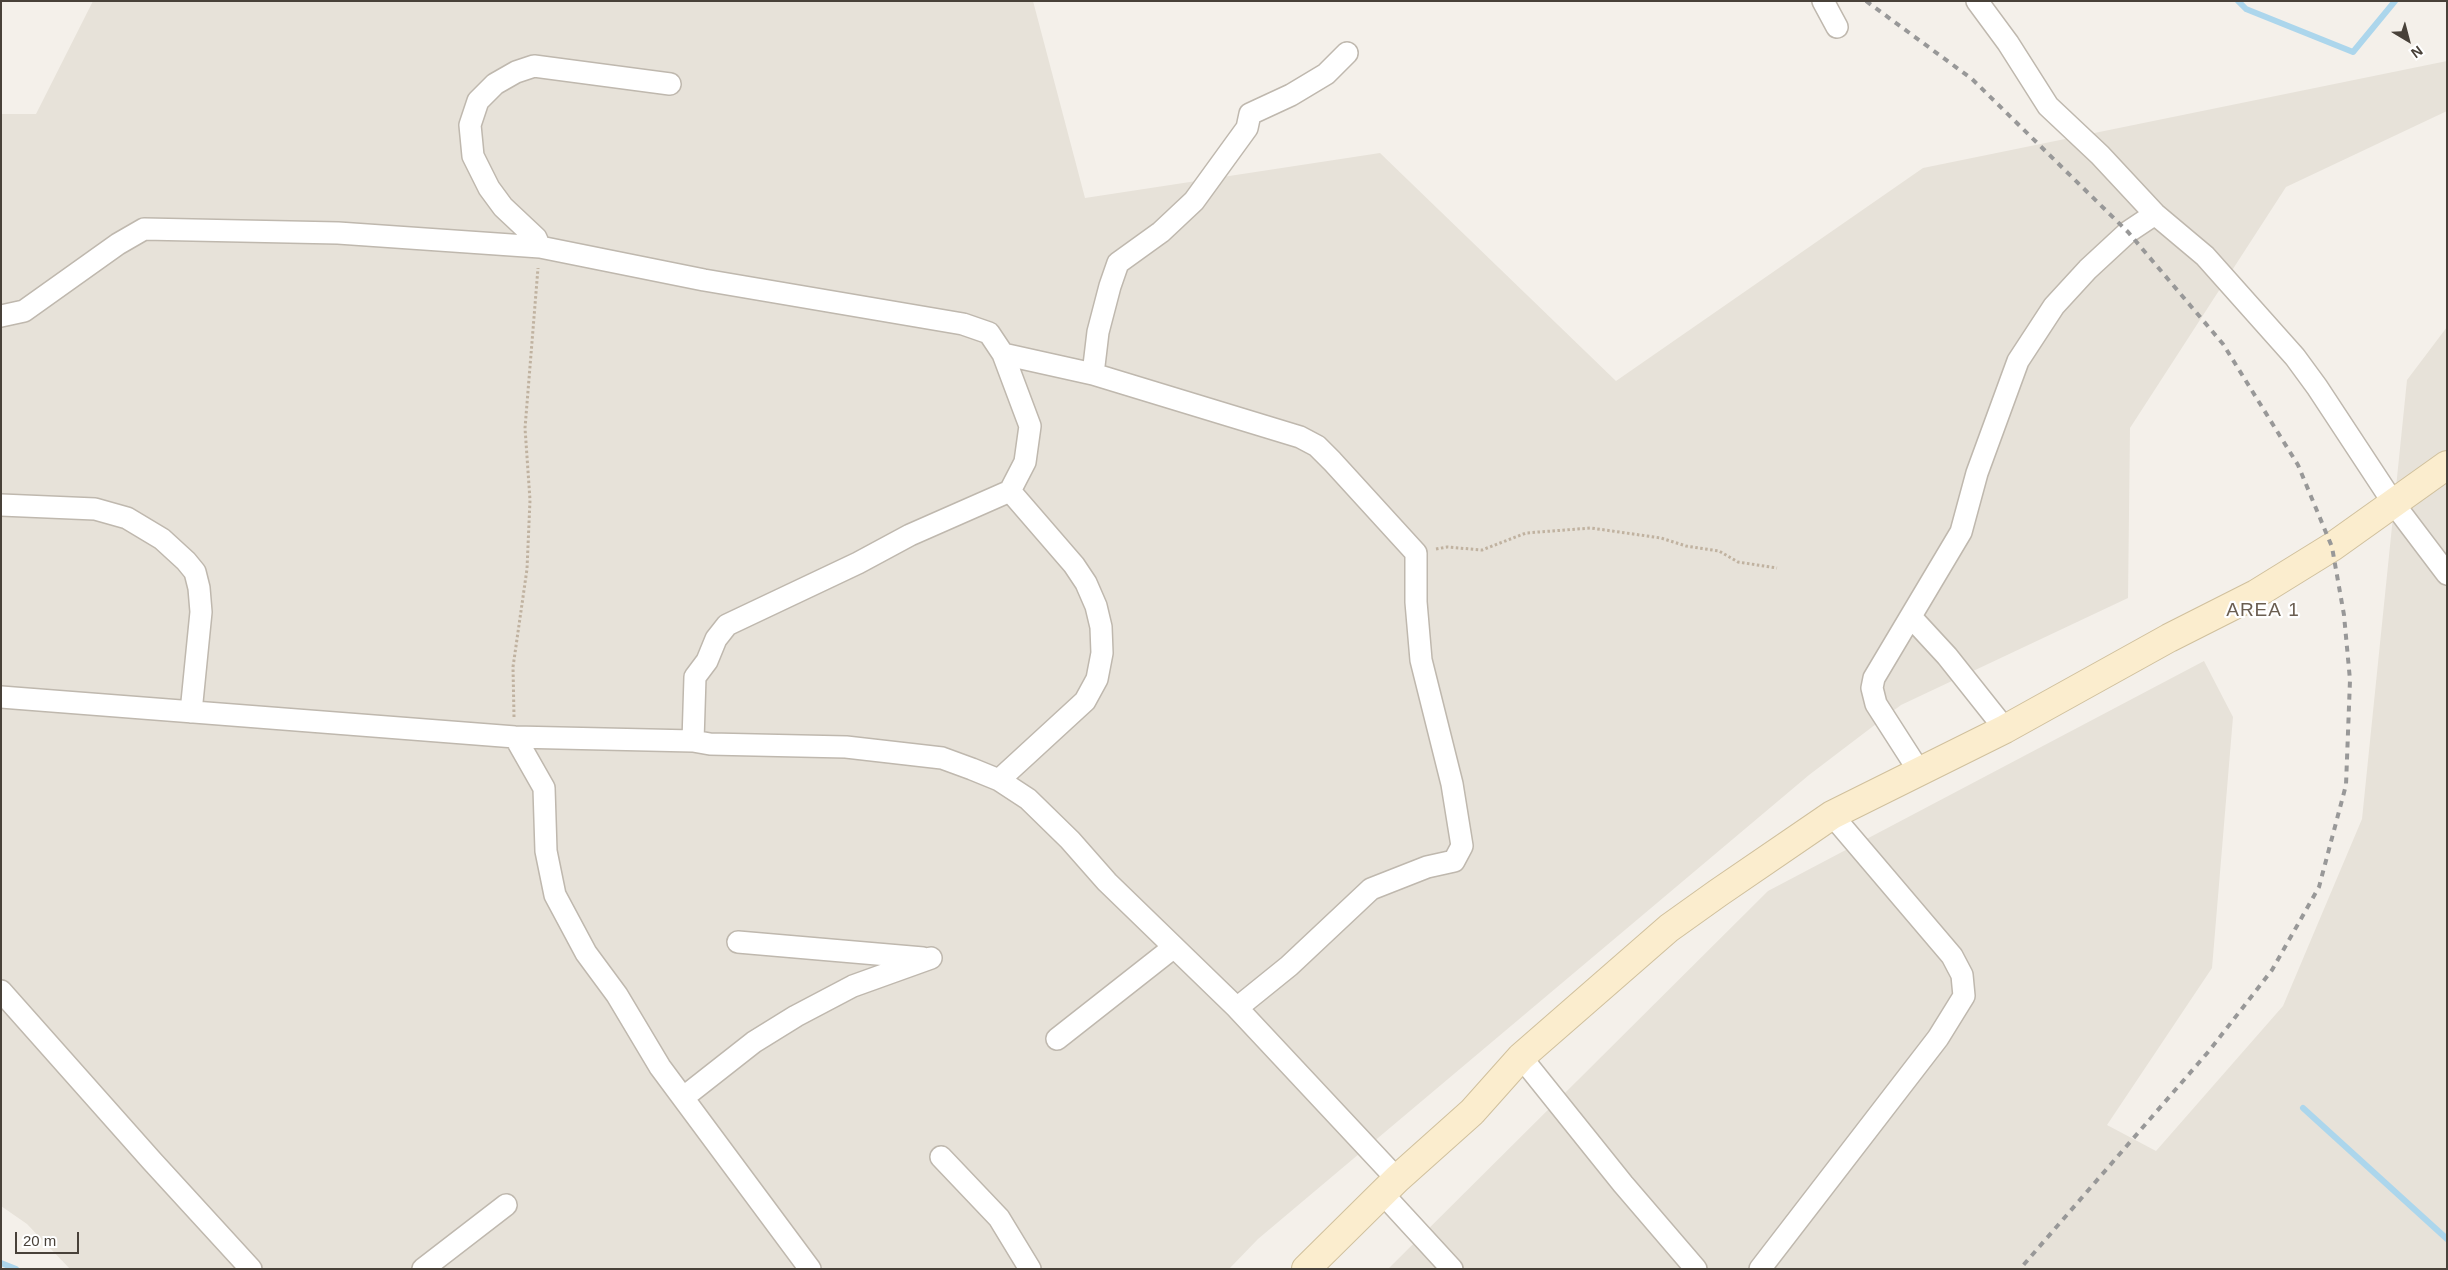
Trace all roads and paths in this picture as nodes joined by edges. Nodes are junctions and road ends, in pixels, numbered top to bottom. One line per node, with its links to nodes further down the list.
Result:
1 (1823, 1): 3 (street)
2 (1977, 1): 6 (street)
3 (1836, 27)
4 (1347, 53): 10 (street)
5 (670, 84): 7 (street)
6 (2155, 214): 13 (street); 18 (street)
7 (540, 247): 8 (street); 9 (street); 22 (path)
8 (1, 316)
9 (1003, 354): 10 (street); 12 (street)
10 (1093, 374): 15 (street)
11 (2447, 465): 13 (main road)
12 (1010, 491): 23 (street); 25 (street)
13 (2394, 504): 17 (street); 21 (main road)
14 (1, 505): 20 (street)
15 (1416, 553): 16 (path); 30 (street)
16 (1777, 568)
17 (2447, 574)
18 (1911, 617): 21 (street); 24 (street)
19 (1, 697): 20 (street)
20 (191, 712): 22 (street)
21 (2005, 729): 24 (main road)
22 (515, 737): 23 (street); 33 (street)
23 (693, 740): 25 (street)
24 (1919, 771): 26 (main road)
25 (1000, 780): 28 (street)
26 (1832, 815): 32 (main road); 44 (street)
27 (738, 942): 33 (street)
28 (1174, 948): 30 (street); 31 (street)
29 (1, 991): 37 (street)
30 (1237, 1008): 35 (street)
31 (1057, 1039)
32 (1521, 1057): 35 (main road); 43 (street)
33 (684, 1097): 39 (street)
34 (941, 1157): 40 (street)
35 (1390, 1187): 41 (main road); 42 (street)
36 (506, 1205): 38 (street)
37 (251, 1269)
38 (423, 1269)
39 (810, 1269)
40 (1030, 1269)
41 (1306, 1269)
42 (1452, 1269)
43 (1696, 1269)
44 (1760, 1269)

